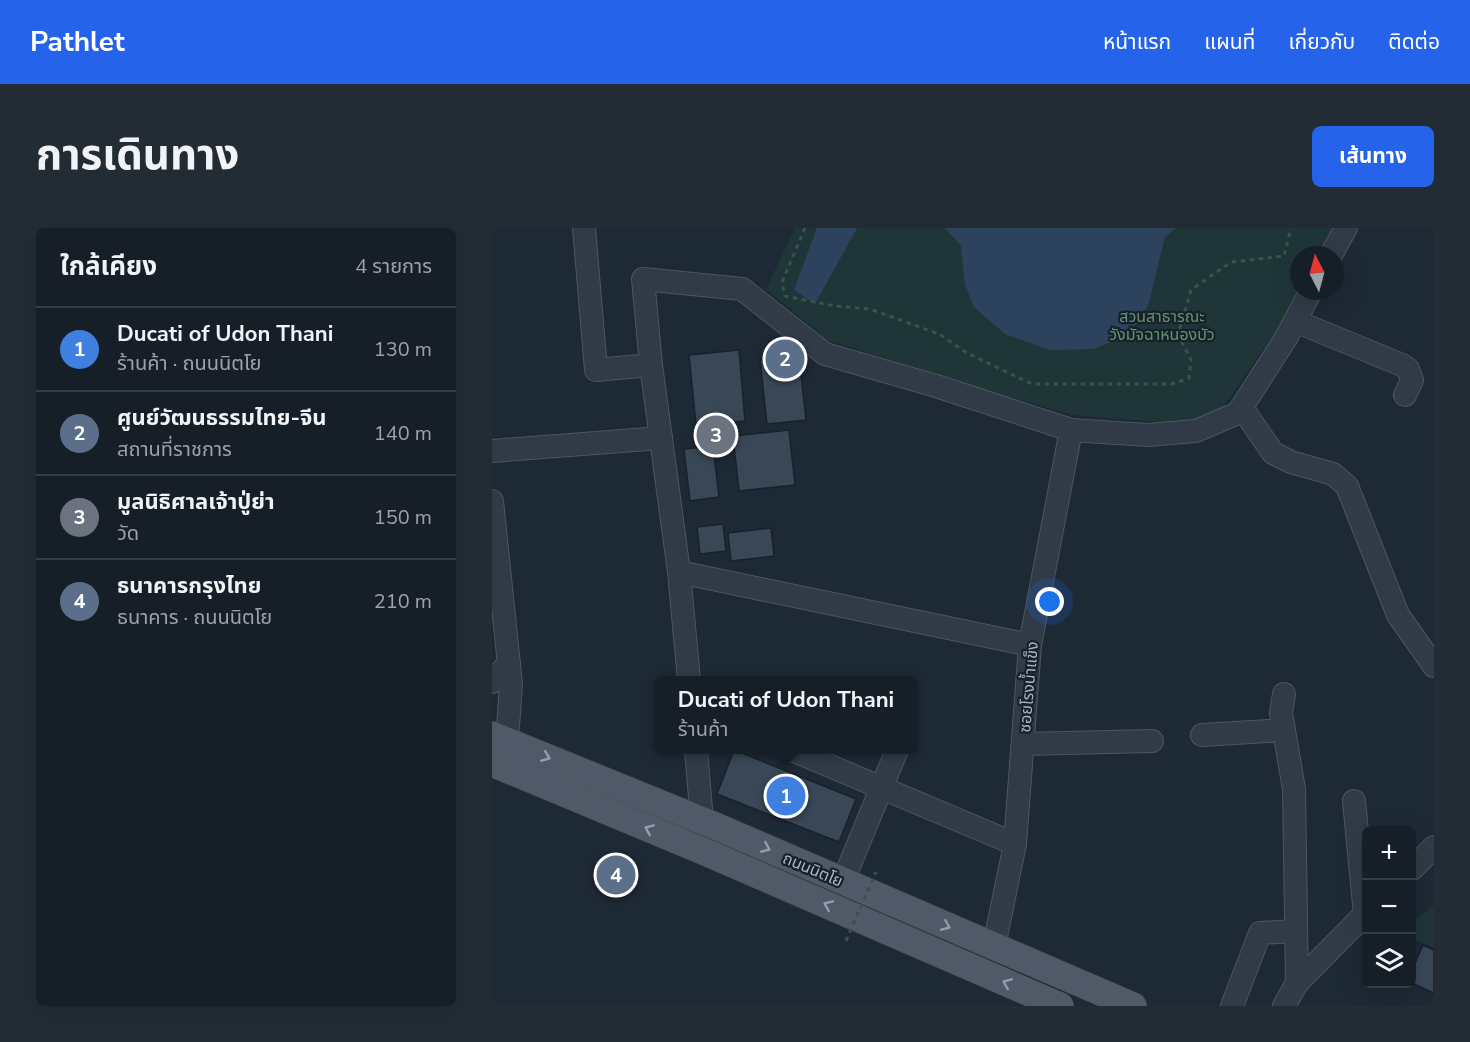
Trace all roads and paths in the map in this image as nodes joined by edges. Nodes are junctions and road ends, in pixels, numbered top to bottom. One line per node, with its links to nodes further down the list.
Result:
1 (584, 228): 8 (street)
2 (805, 228): 3 (path)
3 (1291, 228)
4 (1346, 228): 5 (street)
5 (1336, 246)
6 (1306, 300): 7 (street)
7 (1295, 321): 9 (street); 10 (street)
8 (651, 365): 11 (street); 12 (street)
9 (1405, 395)
10 (1242, 408): 11 (street); 18 (street)
11 (1071, 430): 16 (street, ซอยโรงน้ำแข็ง)
12 (660, 438): 13 (street); 15 (street)
13 (492, 451)
14 (492, 501): 17 (street)
15 (679, 572): 16 (street); 19 (street)
16 (1030, 645): 26 (street, ซอยโรงน้ำแข็ง)
17 (509, 663): 20 (street); 24 (street)
18 (1434, 666)
19 (689, 676)
20 (492, 682)
21 (1284, 694): 22 (street)
22 (1284, 730): 23 (street); 41 (street)
23 (1202, 735)
24 (500, 738): 33 (main road, ถนนนิตโย, one-way to 33)
25 (1152, 741): 26 (street)
26 (1023, 744): 34 (street, ซอยโรงน้ำแข็ง)
27 (697, 754): 33 (street)
28 (801, 754): 31 (street)
29 (895, 754): 31 (street)
30 (492, 763): 45 (main road, ถนนนิตโย, one-way to 30)
31 (881, 788): 34 (street); 39 (street)
32 (1354, 801): 38 (street)
33 (708, 823): 39 (main road, ถนนนิตโย, one-way to 39)
34 (1015, 844): 43 (street, ซอยโรงน้ำแข็ง)
35 (1434, 847): 36 (street)
36 (1416, 865)
37 (876, 872): 42 (path, bridge)
38 (1362, 880)
39 (843, 881): 43 (main road, ถนนนิตโย, one-way to 43)
40 (1362, 918): 44 (street)
41 (1296, 931): 44 (street); 47 (street)
42 (846, 941)
43 (994, 946): 46 (main road, ถนนนิตโย)
44 (1297, 983): 48 (street)
45 (1060, 1006)
46 (1133, 1006)
47 (1232, 1006)
48 (1284, 1006)

